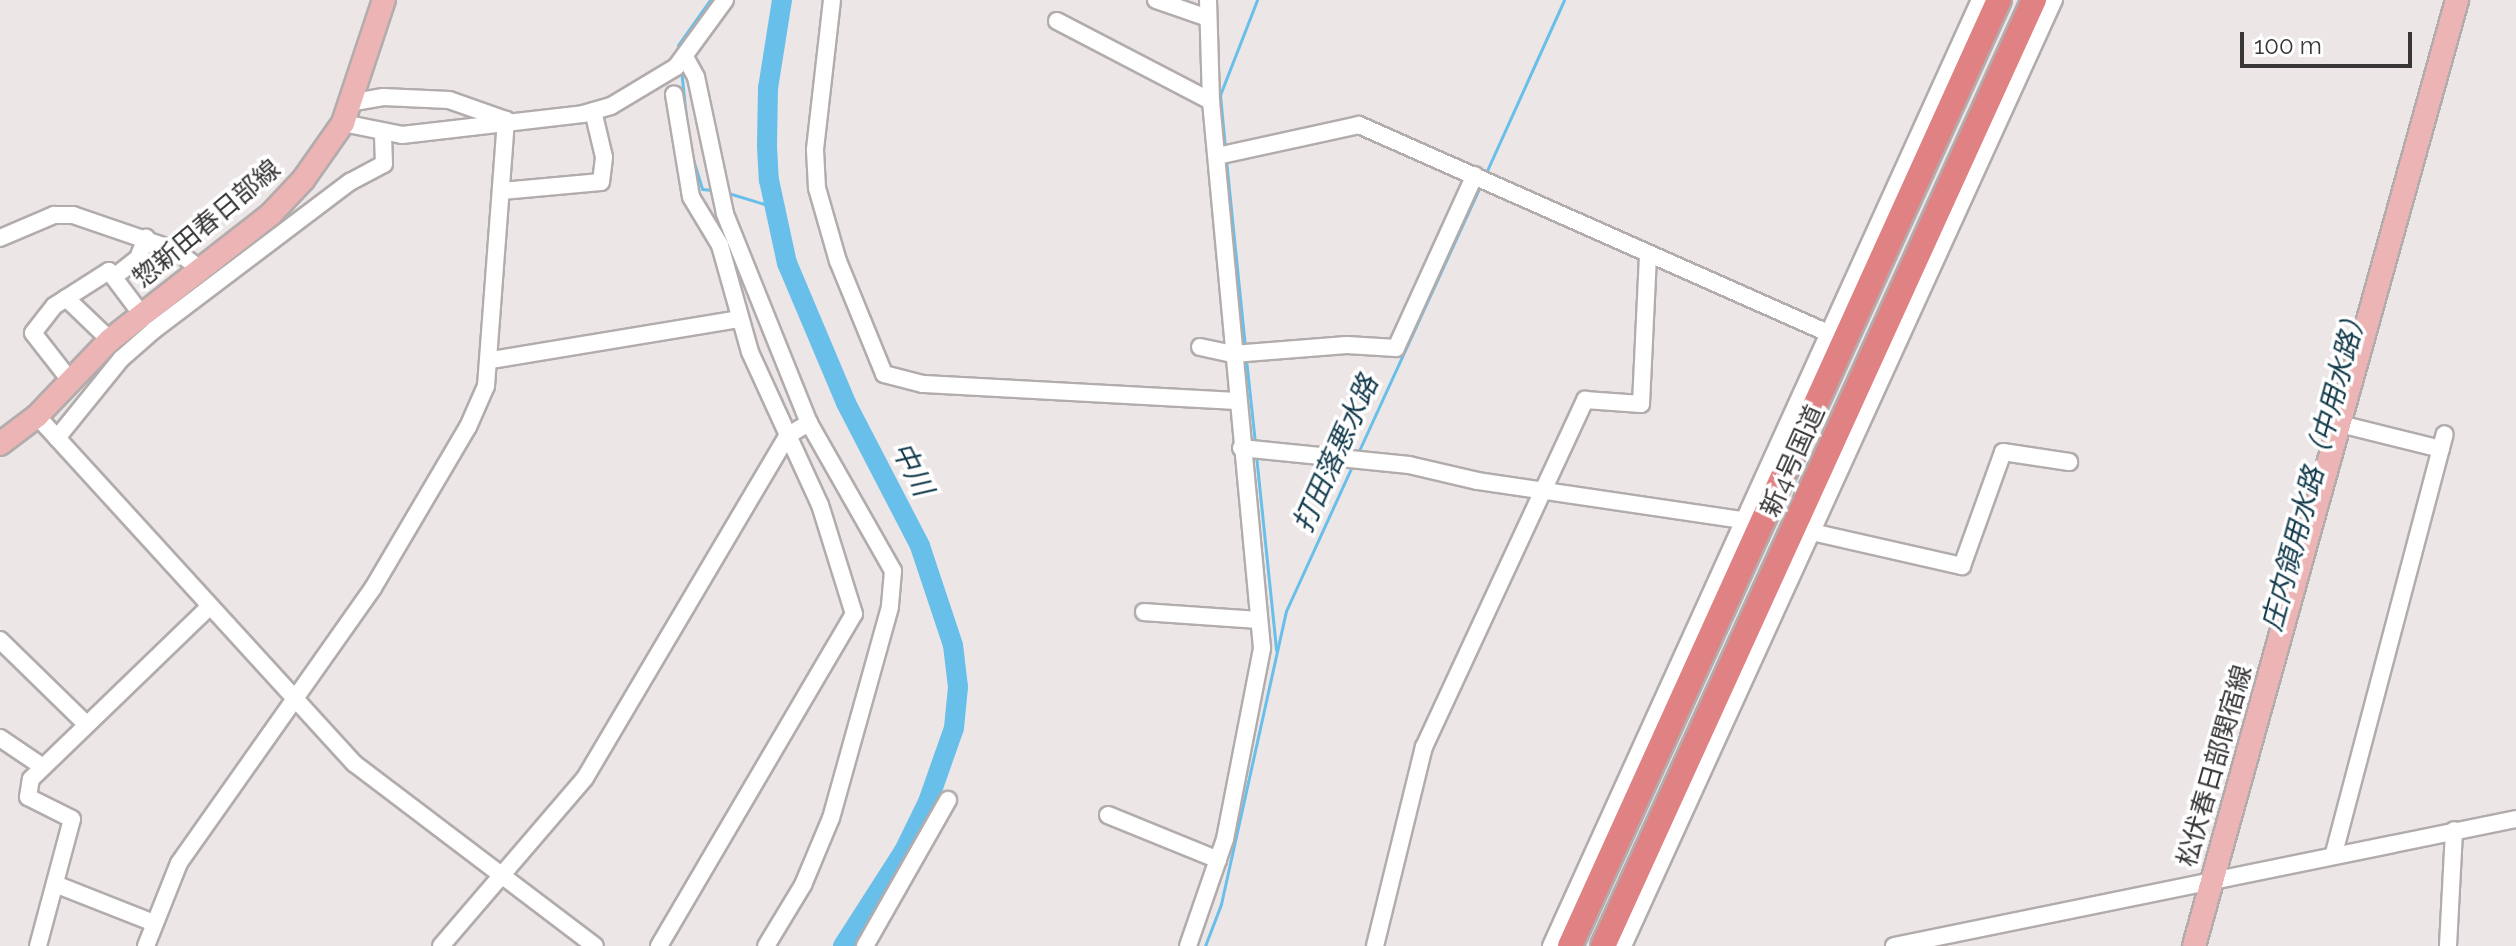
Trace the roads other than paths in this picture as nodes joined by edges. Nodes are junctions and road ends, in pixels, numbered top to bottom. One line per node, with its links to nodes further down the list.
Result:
1 (384, 0): 17 (main road, 惣新田春日部線)
2 (725, 0): 13 (street)
3 (832, 0): 37 (street)
4 (1156, 0): 11 (street)
5 (1208, 0): 11 (street)
6 (1980, 0): 31 (street)
7 (1999, 0): 47 (highway, 新4号国道)
8 (2034, 0): 66 (highway, 新4号国道)
9 (2054, 0): 48 (street)
10 (2457, 0): 40 (main road, 松伏春日部関宿線)
11 (1208, 18): 15 (street)
12 (1057, 21): 15 (street)
13 (685, 57): 16 (street); 39 (street)
14 (674, 94): 30 (street)
15 (1211, 101): 20 (street)
16 (593, 111): 18 (street); 22 (street)
17 (346, 113): 18 (street); 19 (street); 26 (main road, 惣新田春日部線)
18 (506, 120): 19 (street); 22 (street)
19 (383, 135): 42 (street)
20 (1217, 156): 21 (street); 34 (street)
21 (1475, 175): 25 (street); 34 (street)
22 (502, 191): 35 (street)
23 (0, 238): 24 (street)
24 (146, 238): 26 (street); 27 (street)
25 (1648, 253): 31 (street); 46 (street)
26 (200, 269): 29 (main road, 惣新田春日部線)
27 (114, 277): 28 (street); 29 (street)
28 (66, 298): 32 (street); 36 (street)
29 (142, 315): 32 (main road, 惣新田春日部線)
30 (740, 319): 35 (street); 41 (street)
31 (1828, 333): 47 (street)
32 (110, 340): 36 (main road, 惣新田春日部線)
33 (1200, 347): 34 (street)
34 (1233, 354): 37 (street)
35 (491, 360): 53 (street)
36 (69, 379): 38 (main road, 惣新田春日部線)
37 (1238, 401): 44 (street)
38 (37, 416): 42 (street); 43 (main road, 惣新田春日部線)
39 (809, 423): 41 (street); 73 (street)
40 (2340, 424): 61 (street); 64 (main road, 松伏春日部関宿線)
41 (787, 436): 63 (street); 72 (street)
42 (57, 438): 49 (street)
43 (0, 444)
44 (1241, 448): 46 (street); 51 (street)
45 (2069, 462): 48 (street)
46 (1542, 491): 47 (street); 76 (street)
47 (1752, 522): 77 (street); 78 (highway, 新4号国道)
48 (1812, 532): 66 (street)
49 (210, 606): 53 (street); 54 (street)
50 (1144, 612): 51 (street)
51 (1258, 620): 62 (street)
52 (0, 640): 54 (street)
53 (296, 699): 63 (street); 67 (street)
54 (84, 722): 56 (street)
55 (0, 738): 56 (street)
56 (43, 767): 65 (street)
57 (948, 800): 74 (street)
58 (1108, 815): 62 (street)
59 (2516, 819): 60 (street)
60 (2454, 830): 61 (street); 83 (street)
61 (2334, 853): 64 (street)
62 (1218, 860): 75 (street)
63 (498, 877): 70 (street); 71 (street)
64 (2212, 882): 81 (street); 82 (main road, 松伏春日部関宿線)
65 (55, 884): 67 (street); 69 (street)
66 (1628, 908): 79 (highway, 新4号国道); 80 (street)
67 (154, 923): 68 (street)
68 (150, 944)
69 (38, 946)
70 (441, 946)
71 (595, 946)
72 (659, 946)
73 (766, 946)
74 (865, 946)
75 (1188, 946)
76 (1375, 946)
77 (1551, 946)
78 (1570, 946)
79 (1603, 946)
80 (1623, 946)
81 (1894, 946)
82 (2194, 946)
83 (2448, 946)

